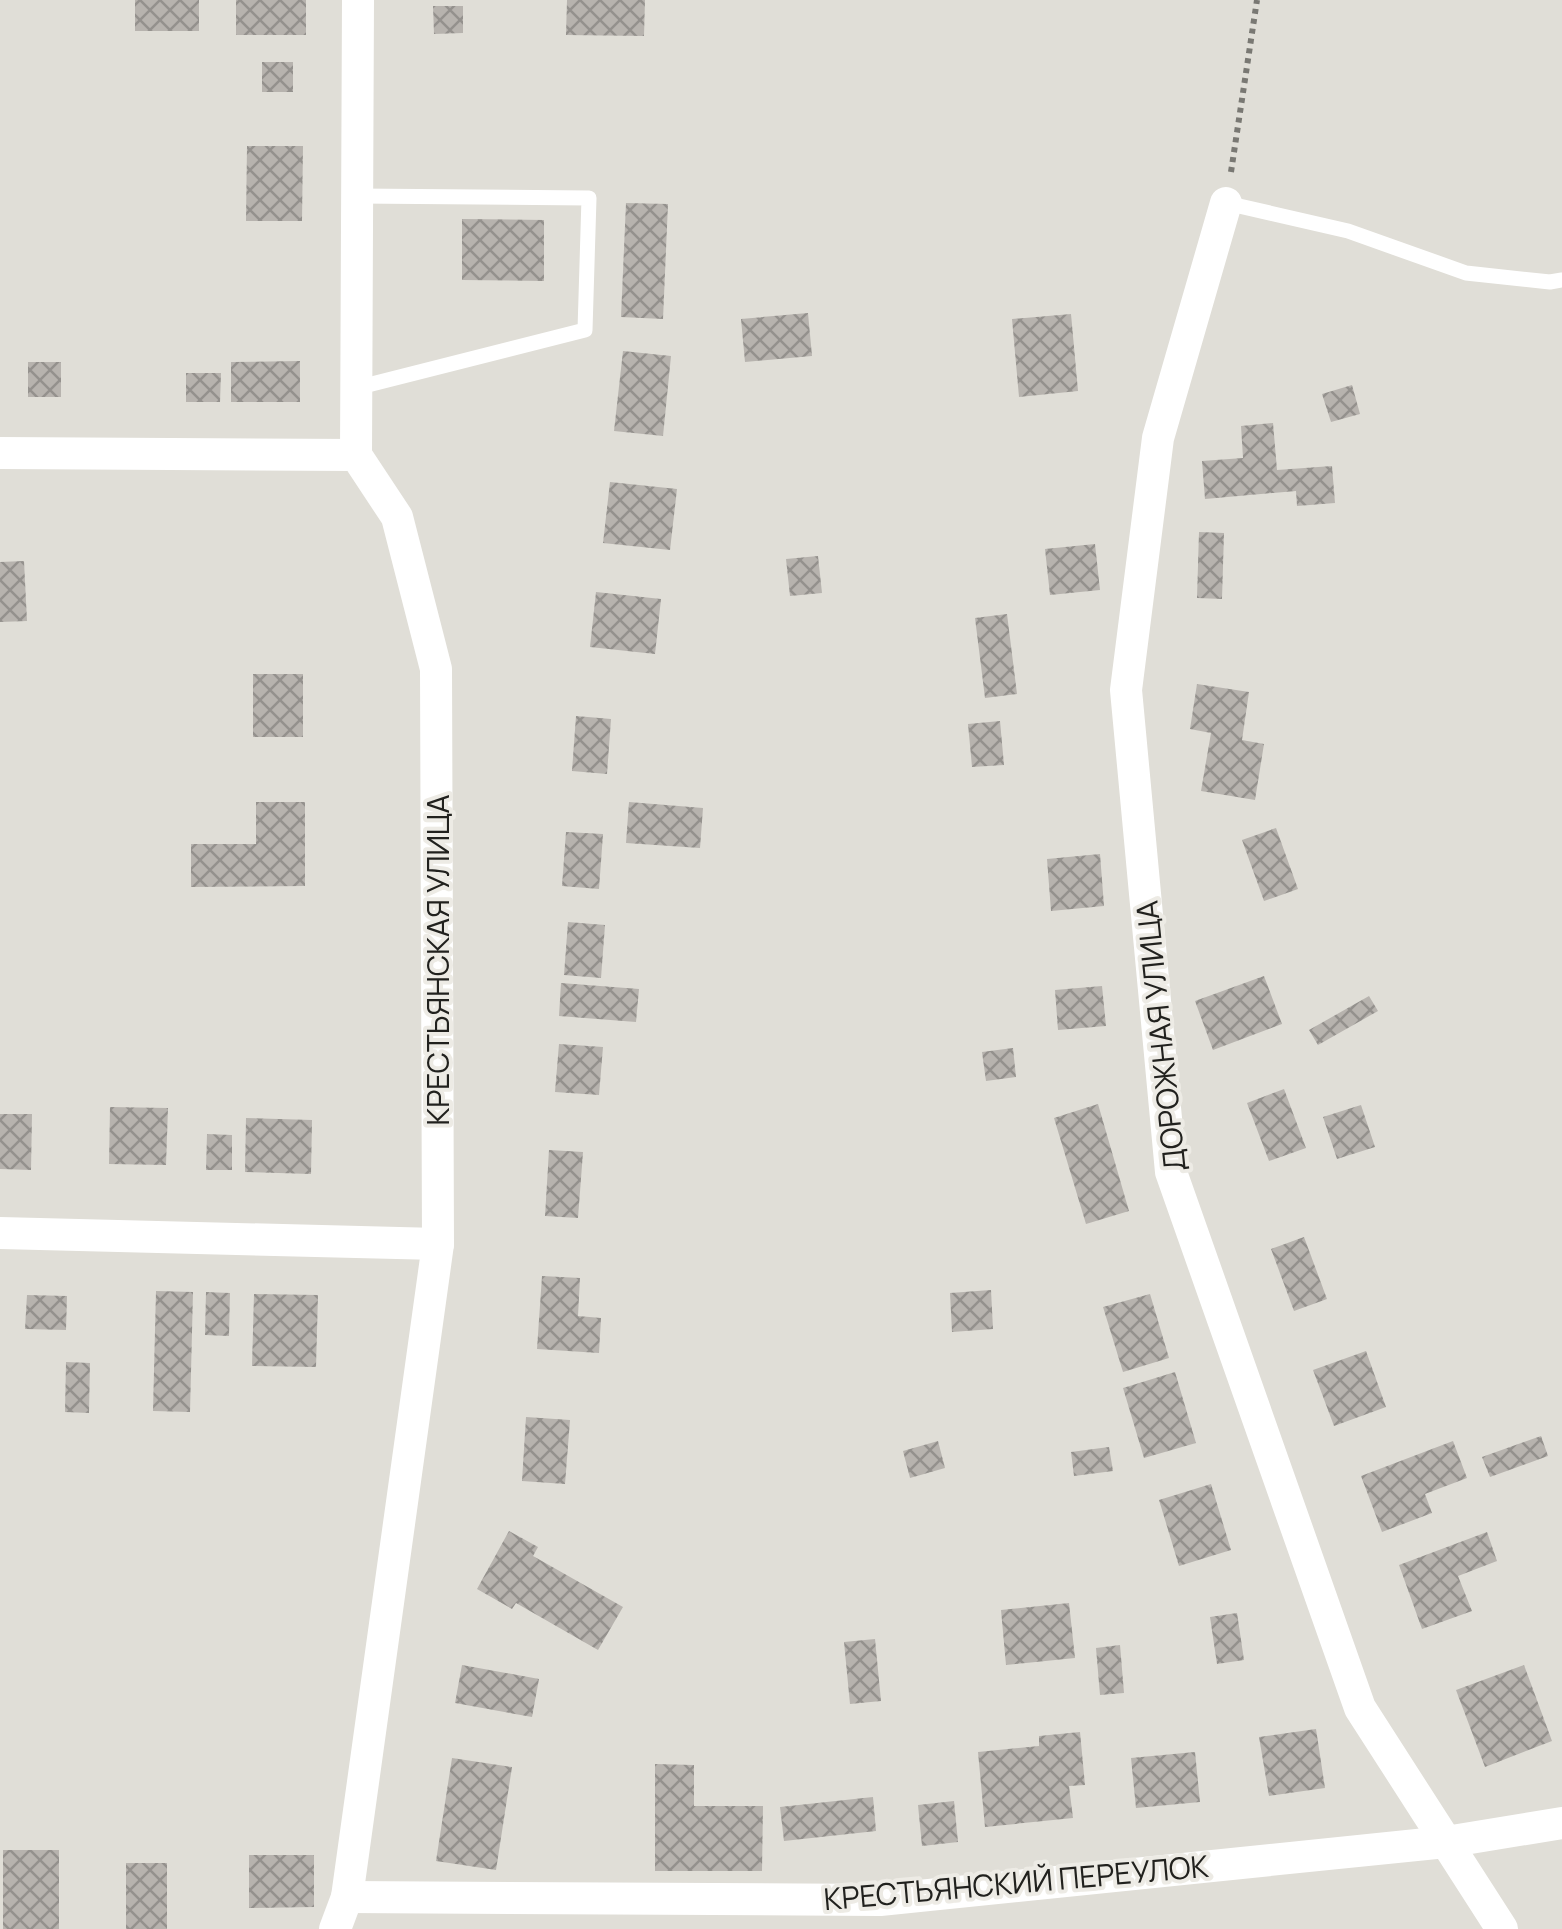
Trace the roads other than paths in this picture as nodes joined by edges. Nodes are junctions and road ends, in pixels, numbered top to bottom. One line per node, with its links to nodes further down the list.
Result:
1 (358, 0): 2 (street)
2 (357, 196): 5 (street); 5 (lane)
3 (1226, 203): 4 (lane); 11 (street, ДОРОЖНАЯ УЛИЦА)
4 (1562, 280)
5 (356, 388): 7 (street)
6 (0, 453): 7 (street)
7 (356, 455): 9 (street, КРЕСТЬЯНСКАЯ УЛИЦА)
8 (0, 1234): 9 (street)
9 (438, 1244): 12 (street, КРЕСТЬЯНСКАЯ УЛИЦА)
10 (1562, 1823): 11 (street, КРЕСТЬЯНСКИЙ ПЕРЕУЛОК)
11 (1446, 1842): 12 (street, КРЕСТЬЯНСКИЙ ПЕРЕУЛОК); 14 (street, ДОРОЖНАЯ УЛИЦА)
12 (347, 1897): 13 (street, КРЕСТЬЯНСКАЯ УЛИЦА)
13 (335, 1929)
14 (1502, 1929)

